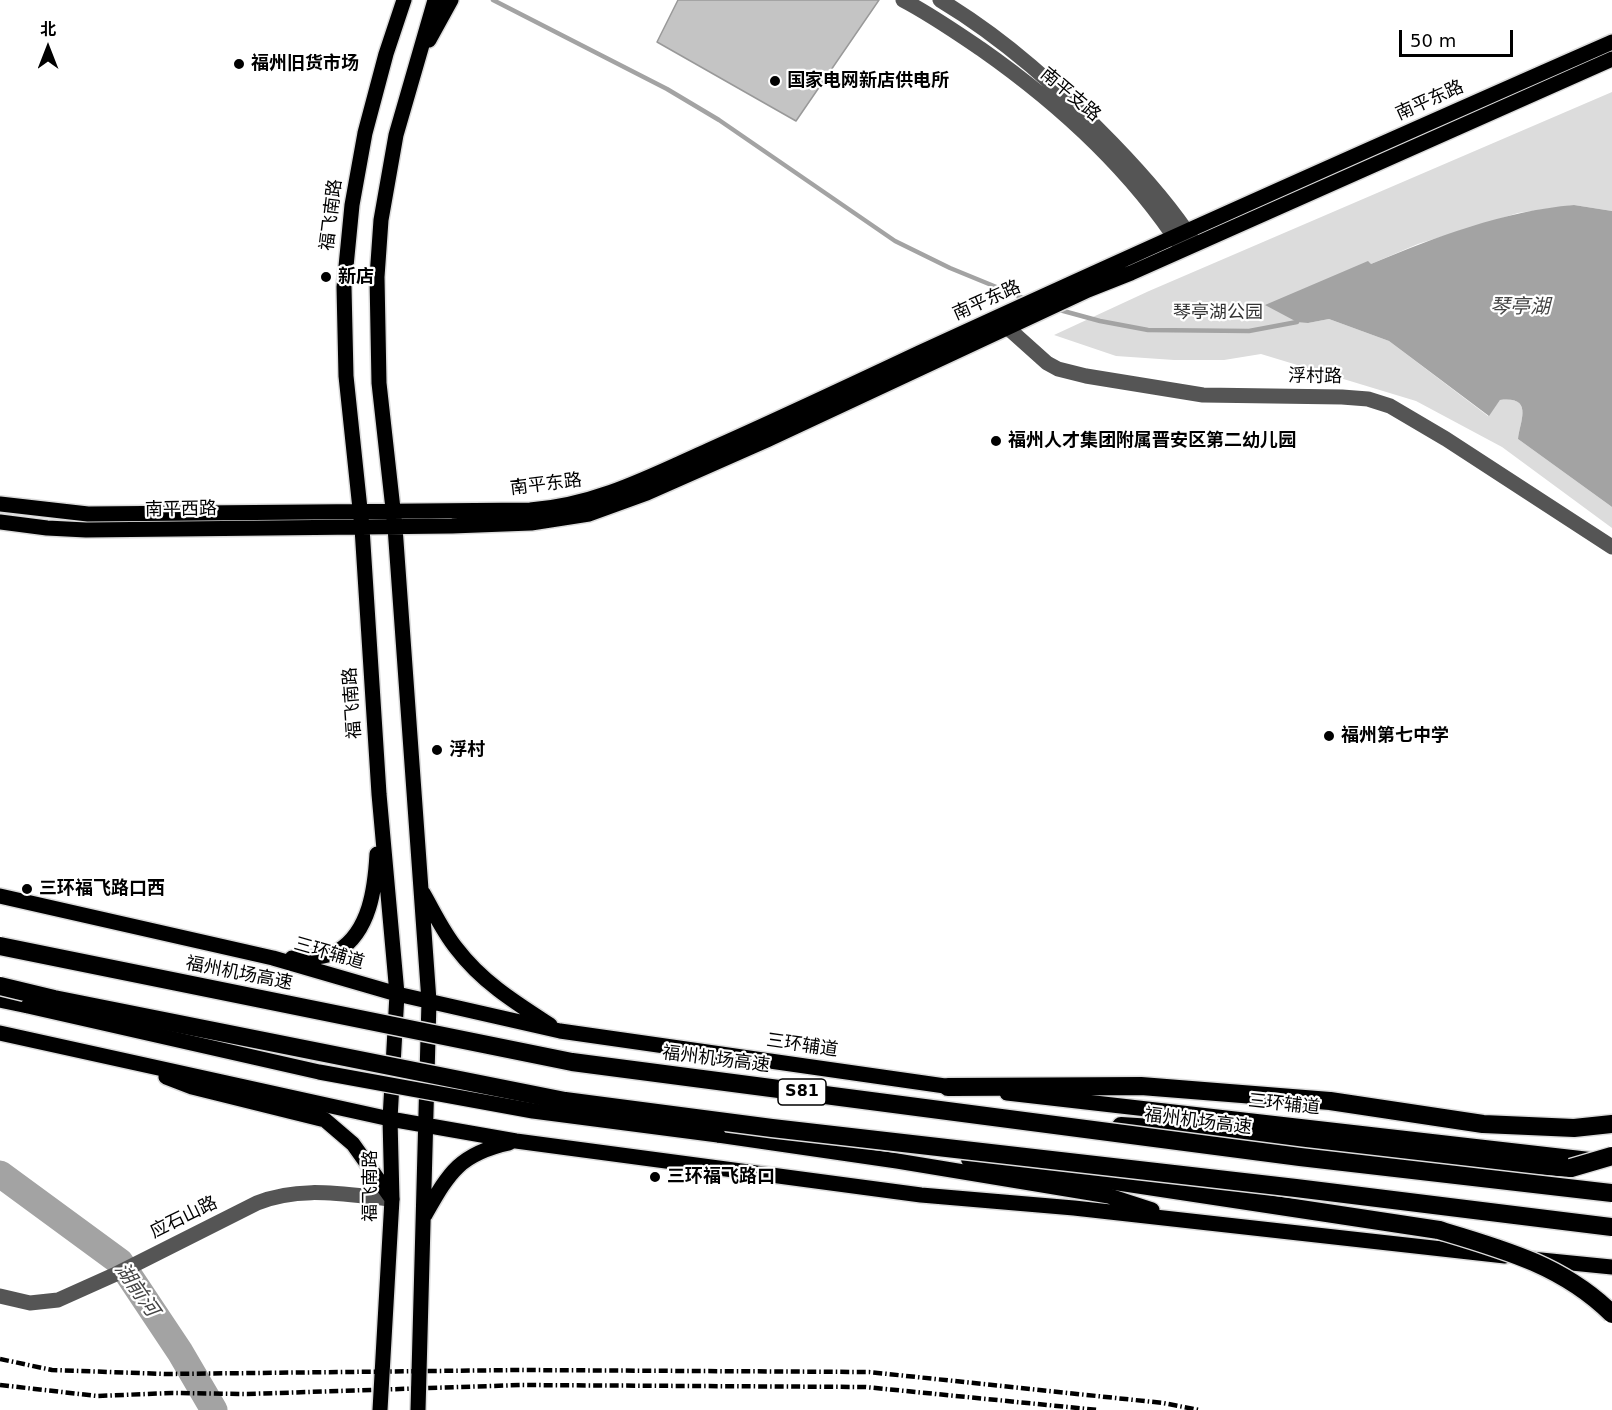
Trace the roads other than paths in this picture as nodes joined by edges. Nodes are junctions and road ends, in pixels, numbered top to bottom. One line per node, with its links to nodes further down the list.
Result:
1 (404, 0): 13 (main road, 福飞南路)
2 (451, 0): 5 (main road)
3 (903, 0): 8 (street, 南平支路)
4 (940, 0): 8 (street, 南平支路)
5 (436, 9): 12 (main road)
6 (1612, 42): 8 (main road, 南平东路)
7 (1612, 59): 8 (main road, 南平东路)
8 (1184, 240): 9 (main road, 南平东路)
9 (1081, 287): 10 (main road, 南平东路); 10 (main road, 南平东路)
10 (1003, 320): 12 (main road, 南平东路); 15 (main road, 南平东路); 17 (street, 浮村路)
11 (0, 504): 13 (main road, 南平西路)
12 (392, 511): 13 (main road, 南平东路); 15 (main road)
13 (359, 512): 16 (main road, 福飞南路)
14 (0, 522): 16 (main road, 南平西路)
15 (395, 527): 16 (main road, 南平东路); 19 (main road)
16 (362, 528): 18 (main road, 福飞南路)
17 (1612, 547)
18 (379, 794): 22 (main road); 24 (main road, 福飞南路)
19 (421, 889): 26 (main road); 27 (main road)
20 (0, 896): 22 (main road, 三环辅道)
21 (0, 946): 32 (highway, 福州机场高速 / S81, bridge)
22 (273, 958): 24 (main road, 三环辅道)
23 (0, 986): 35 (highway, S81, bridge)
24 (397, 994): 26 (main road, 三环辅道); 31 (main road, 福飞南路)
25 (0, 1000): 42 (main road, bridge)
26 (429, 1001): 27 (main road, 三环辅道); 34 (main road)
27 (560, 1031): 30 (main road, 三环辅道)
28 (0, 1033): 29 (main road)
29 (124, 1060): 31 (main road); 40 (main road)
30 (948, 1087): 33 (highway); 38 (main road, 三环辅道)
31 (390, 1119): 34 (main road); 40 (main road, 福飞南路)
32 (1007, 1119): 37 (highway, bridge); 39 (highway, 福州机场高速 / S81, bridge)
33 (1612, 1124)
34 (425, 1127): 36 (main road); 41 (main road)
35 (772, 1128): 43 (highway, S81, bridge); 46 (highway, bridge)
36 (516, 1141): 41 (main road); 42 (main road)
37 (1612, 1156)
38 (1612, 1162)
39 (1612, 1193)
40 (392, 1199): 45 (street, 应石山路); 47 (main road, 福飞南路)
41 (423, 1218): 48 (main road)
42 (1182, 1220): 44 (main road)
43 (1612, 1227)
44 (1612, 1267)
45 (0, 1296)
46 (1612, 1314)
47 (380, 1410)
48 (418, 1410)

